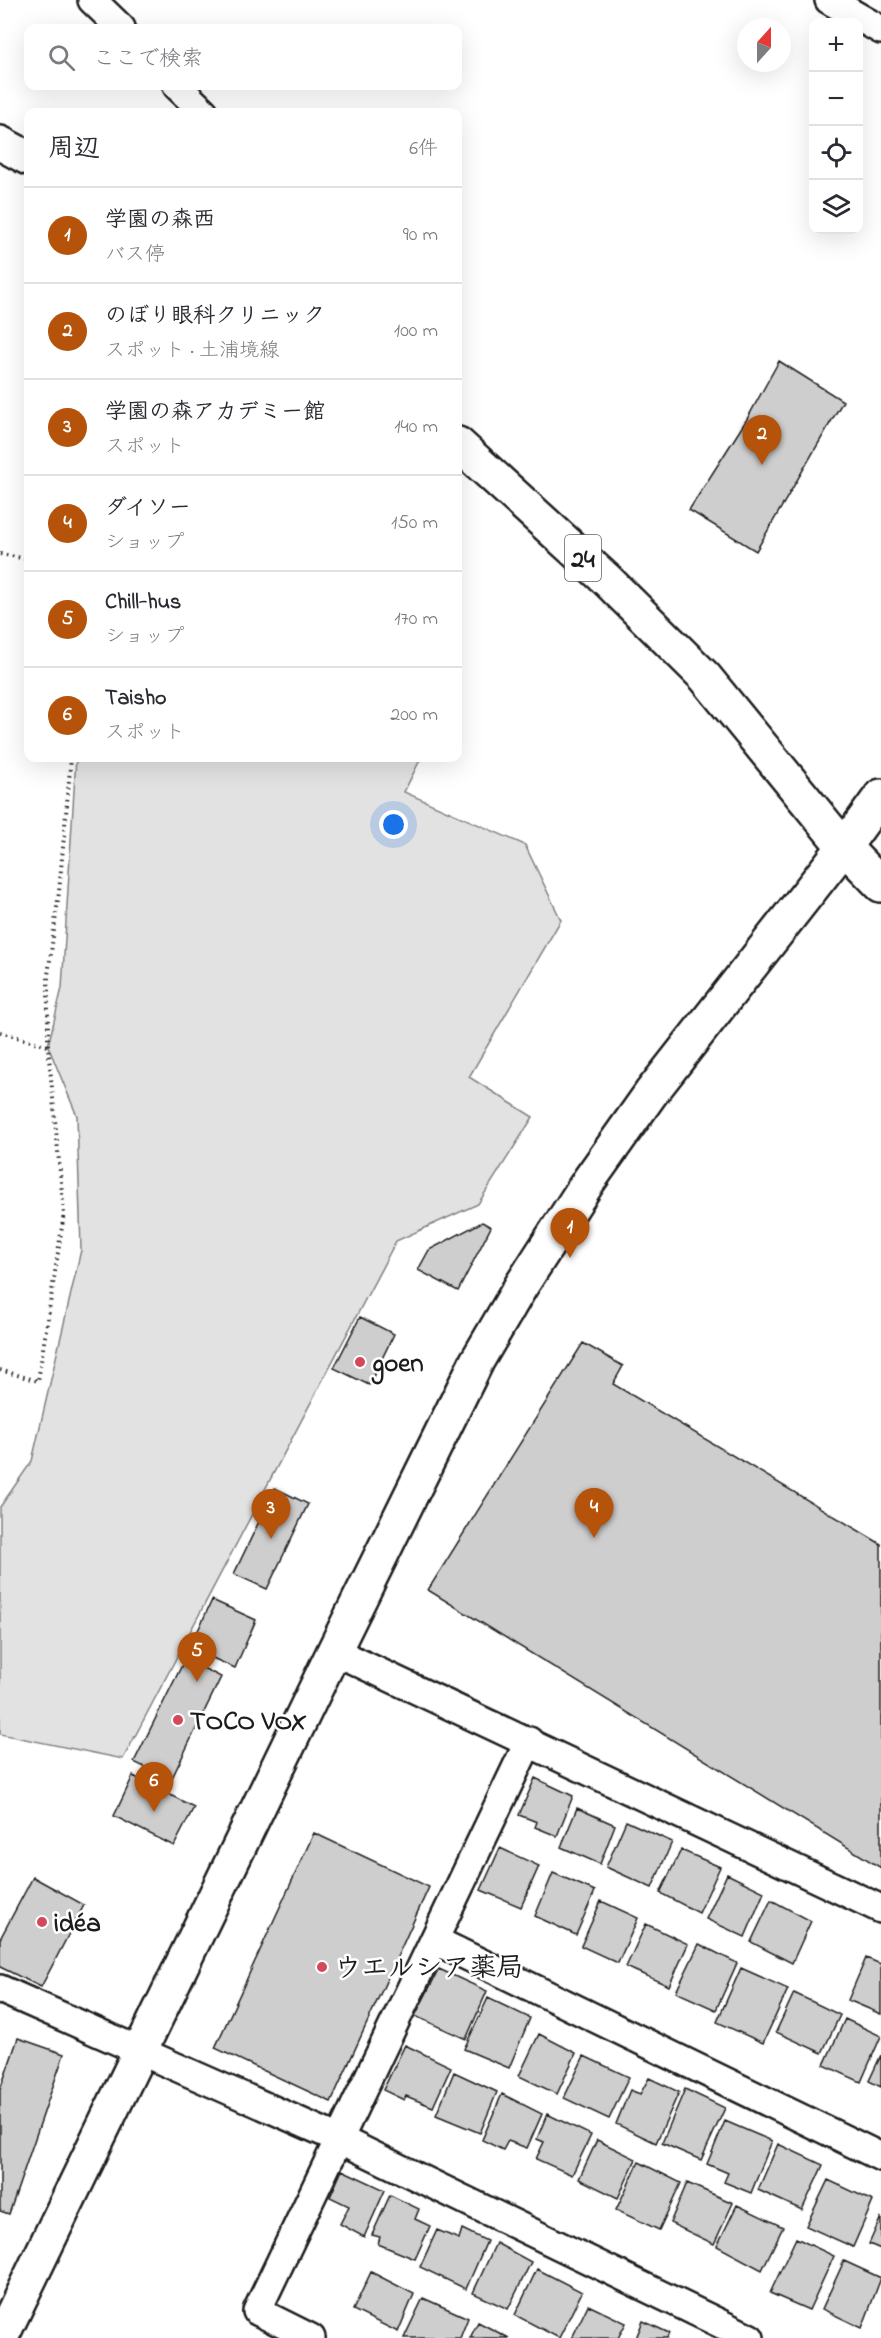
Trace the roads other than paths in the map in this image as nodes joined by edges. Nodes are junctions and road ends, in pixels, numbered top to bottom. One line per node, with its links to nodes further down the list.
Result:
1 (92, 0): 3 (street)
2 (829, 0): 4 (street)
3 (117, 24)
4 (881, 30)
5 (181, 90): 6 (street)
6 (200, 108)
7 (0, 143): 8 (street)
8 (24, 156)
9 (462, 448): 11 (street, 24)
10 (881, 796): 11 (street)
11 (844, 847): 12 (street, 24); 13 (street)
12 (881, 885)
13 (334, 1651): 14 (street); 18 (street)
14 (529, 1741): 15 (street); 16 (street)
15 (881, 1909)
16 (434, 1940): 19 (street); 20 (street)
17 (0, 1989): 18 (street)
18 (140, 2051): 19 (street); 21 (street)
19 (339, 2139): 22 (street); 23 (street)
20 (881, 2157)
21 (1, 2338)
22 (310, 2338)
23 (750, 2338)

